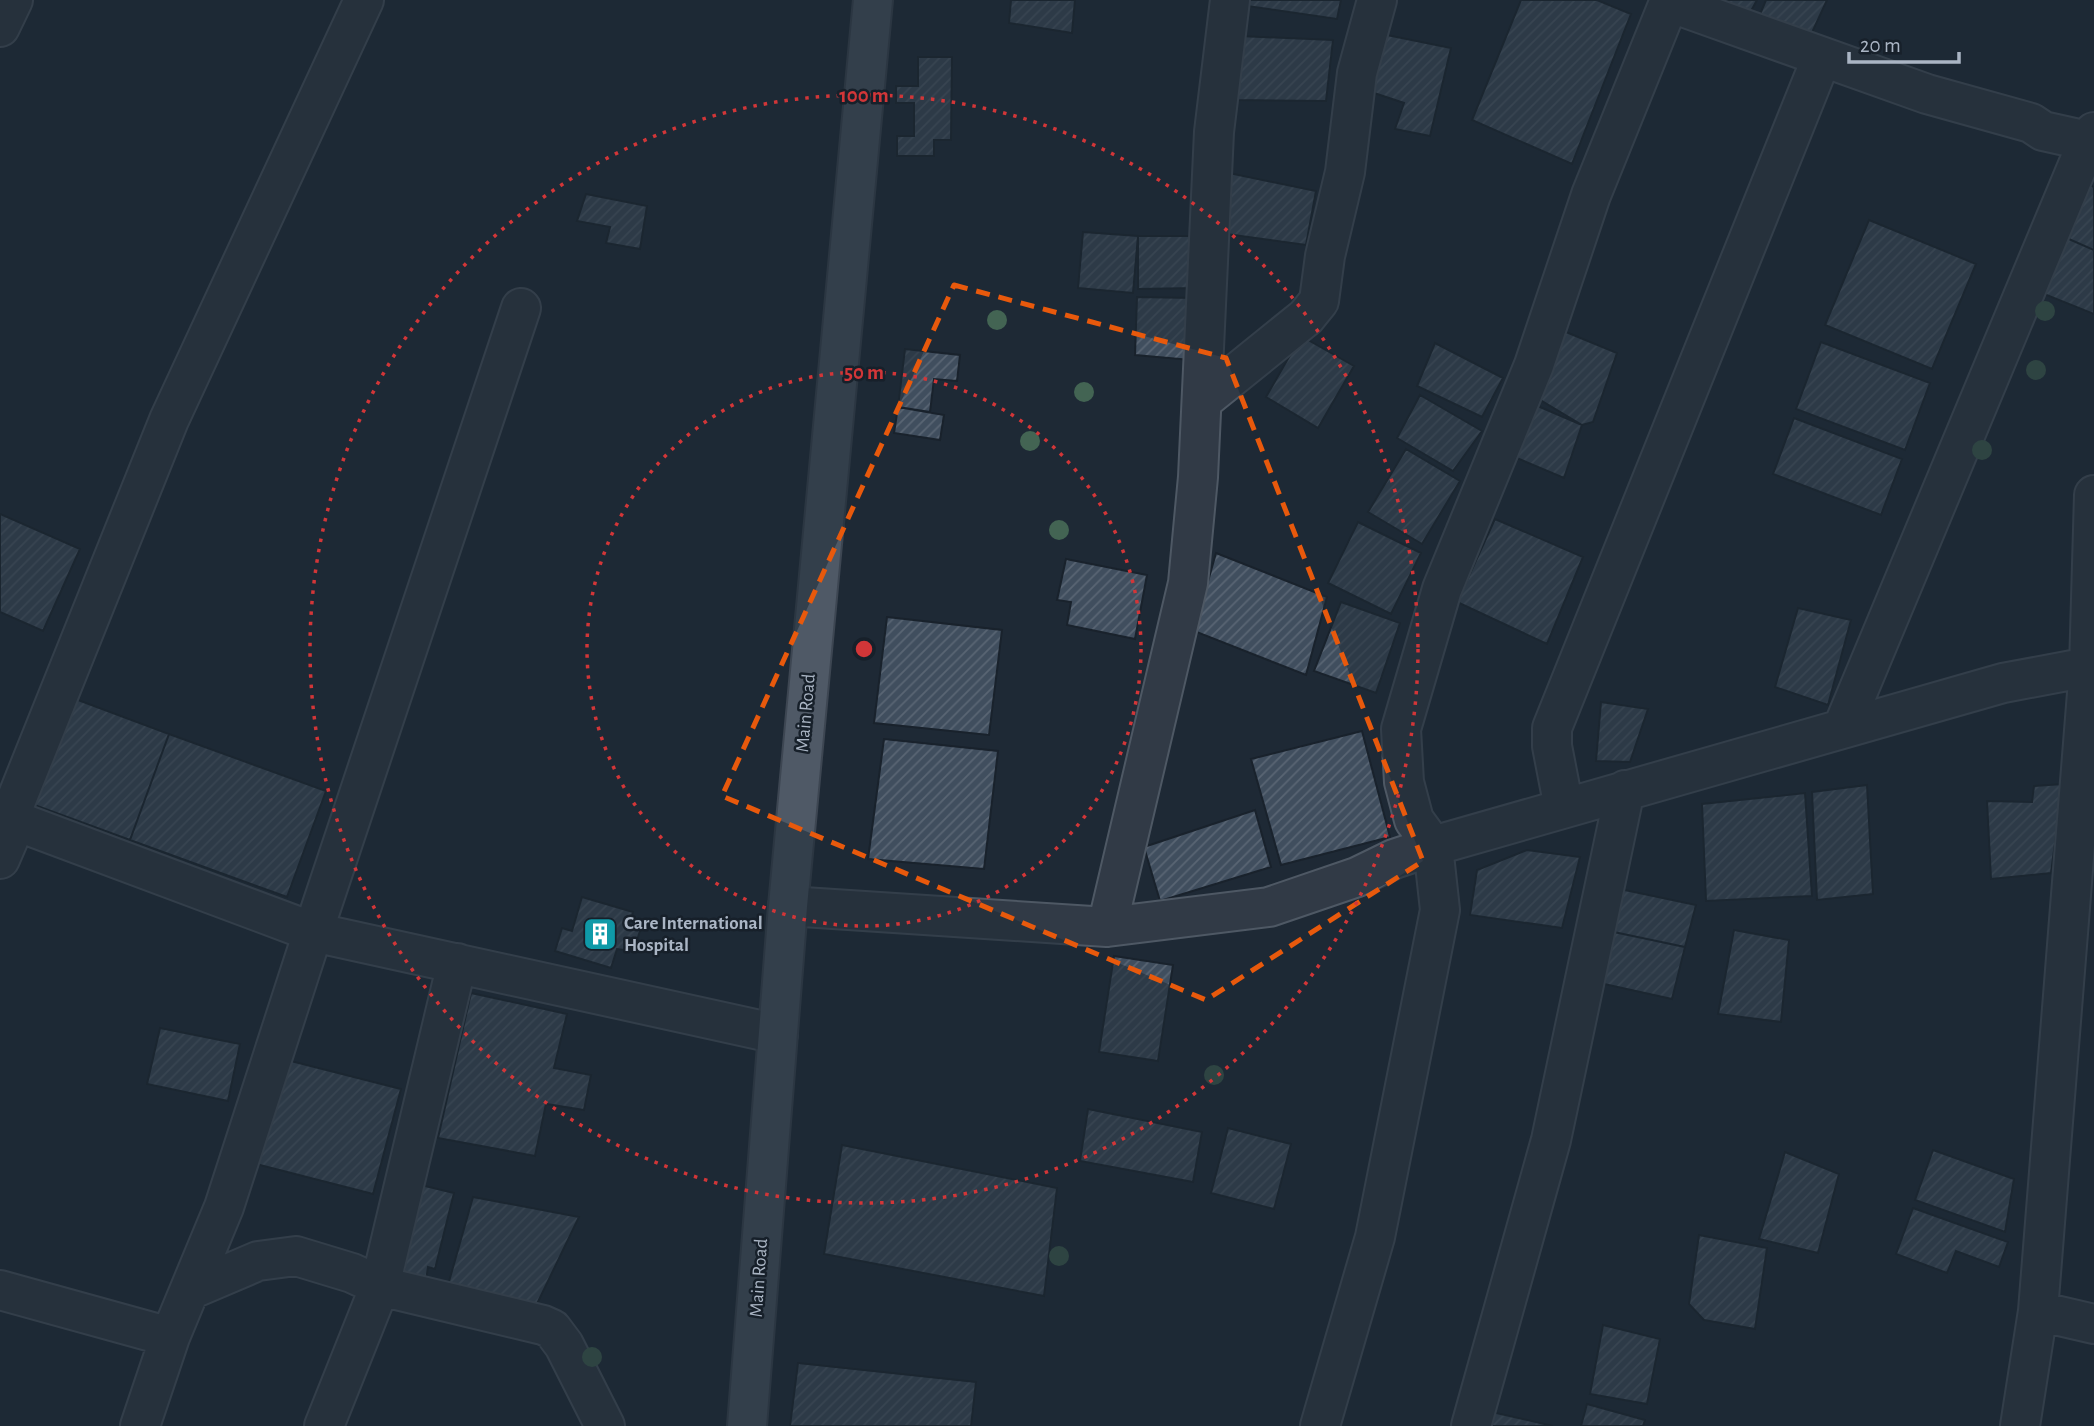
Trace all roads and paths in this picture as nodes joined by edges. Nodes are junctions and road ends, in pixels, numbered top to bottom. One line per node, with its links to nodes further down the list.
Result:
1 (13, 0): 7 (street)
2 (364, 0): 17 (street)
3 (873, 0): 20 (main road, Main Road)
4 (1230, 0): 11 (street)
5 (1377, 0): 11 (street)
6 (1669, 1): 8 (street); 18 (street)
7 (0, 27)
8 (1822, 57): 9 (street); 16 (street)
9 (2091, 136): 14 (street)
10 (521, 308): 22 (street)
11 (1202, 401): 21 (street)
12 (2094, 495): 13 (street)
13 (2091, 667): 14 (street); 28 (street)
14 (1843, 727): 15 (street)
15 (1625, 790): 16 (street); 36 (street)
16 (1564, 808): 18 (street)
17 (8, 819): 19 (street); 22 (street)
18 (1433, 846): 21 (street); 35 (street)
19 (0, 859)
20 (788, 906): 21 (street); 24 (main road, Main Road)
21 (1107, 927)
22 (313, 932): 23 (street); 27 (street)
23 (457, 963): 24 (street); 25 (street)
24 (778, 1034): 34 (main road, Main Road)
25 (380, 1286): 27 (street); 32 (street); 33 (street)
26 (0, 1290): 30 (street)
27 (190, 1290): 30 (street)
28 (2038, 1311): 29 (street); 37 (street)
29 (2094, 1324)
30 (170, 1337): 31 (street)
31 (140, 1426)
32 (324, 1426)
33 (605, 1426)
34 (747, 1426)
35 (1320, 1426)
36 (1471, 1426)
37 (2020, 1426)

